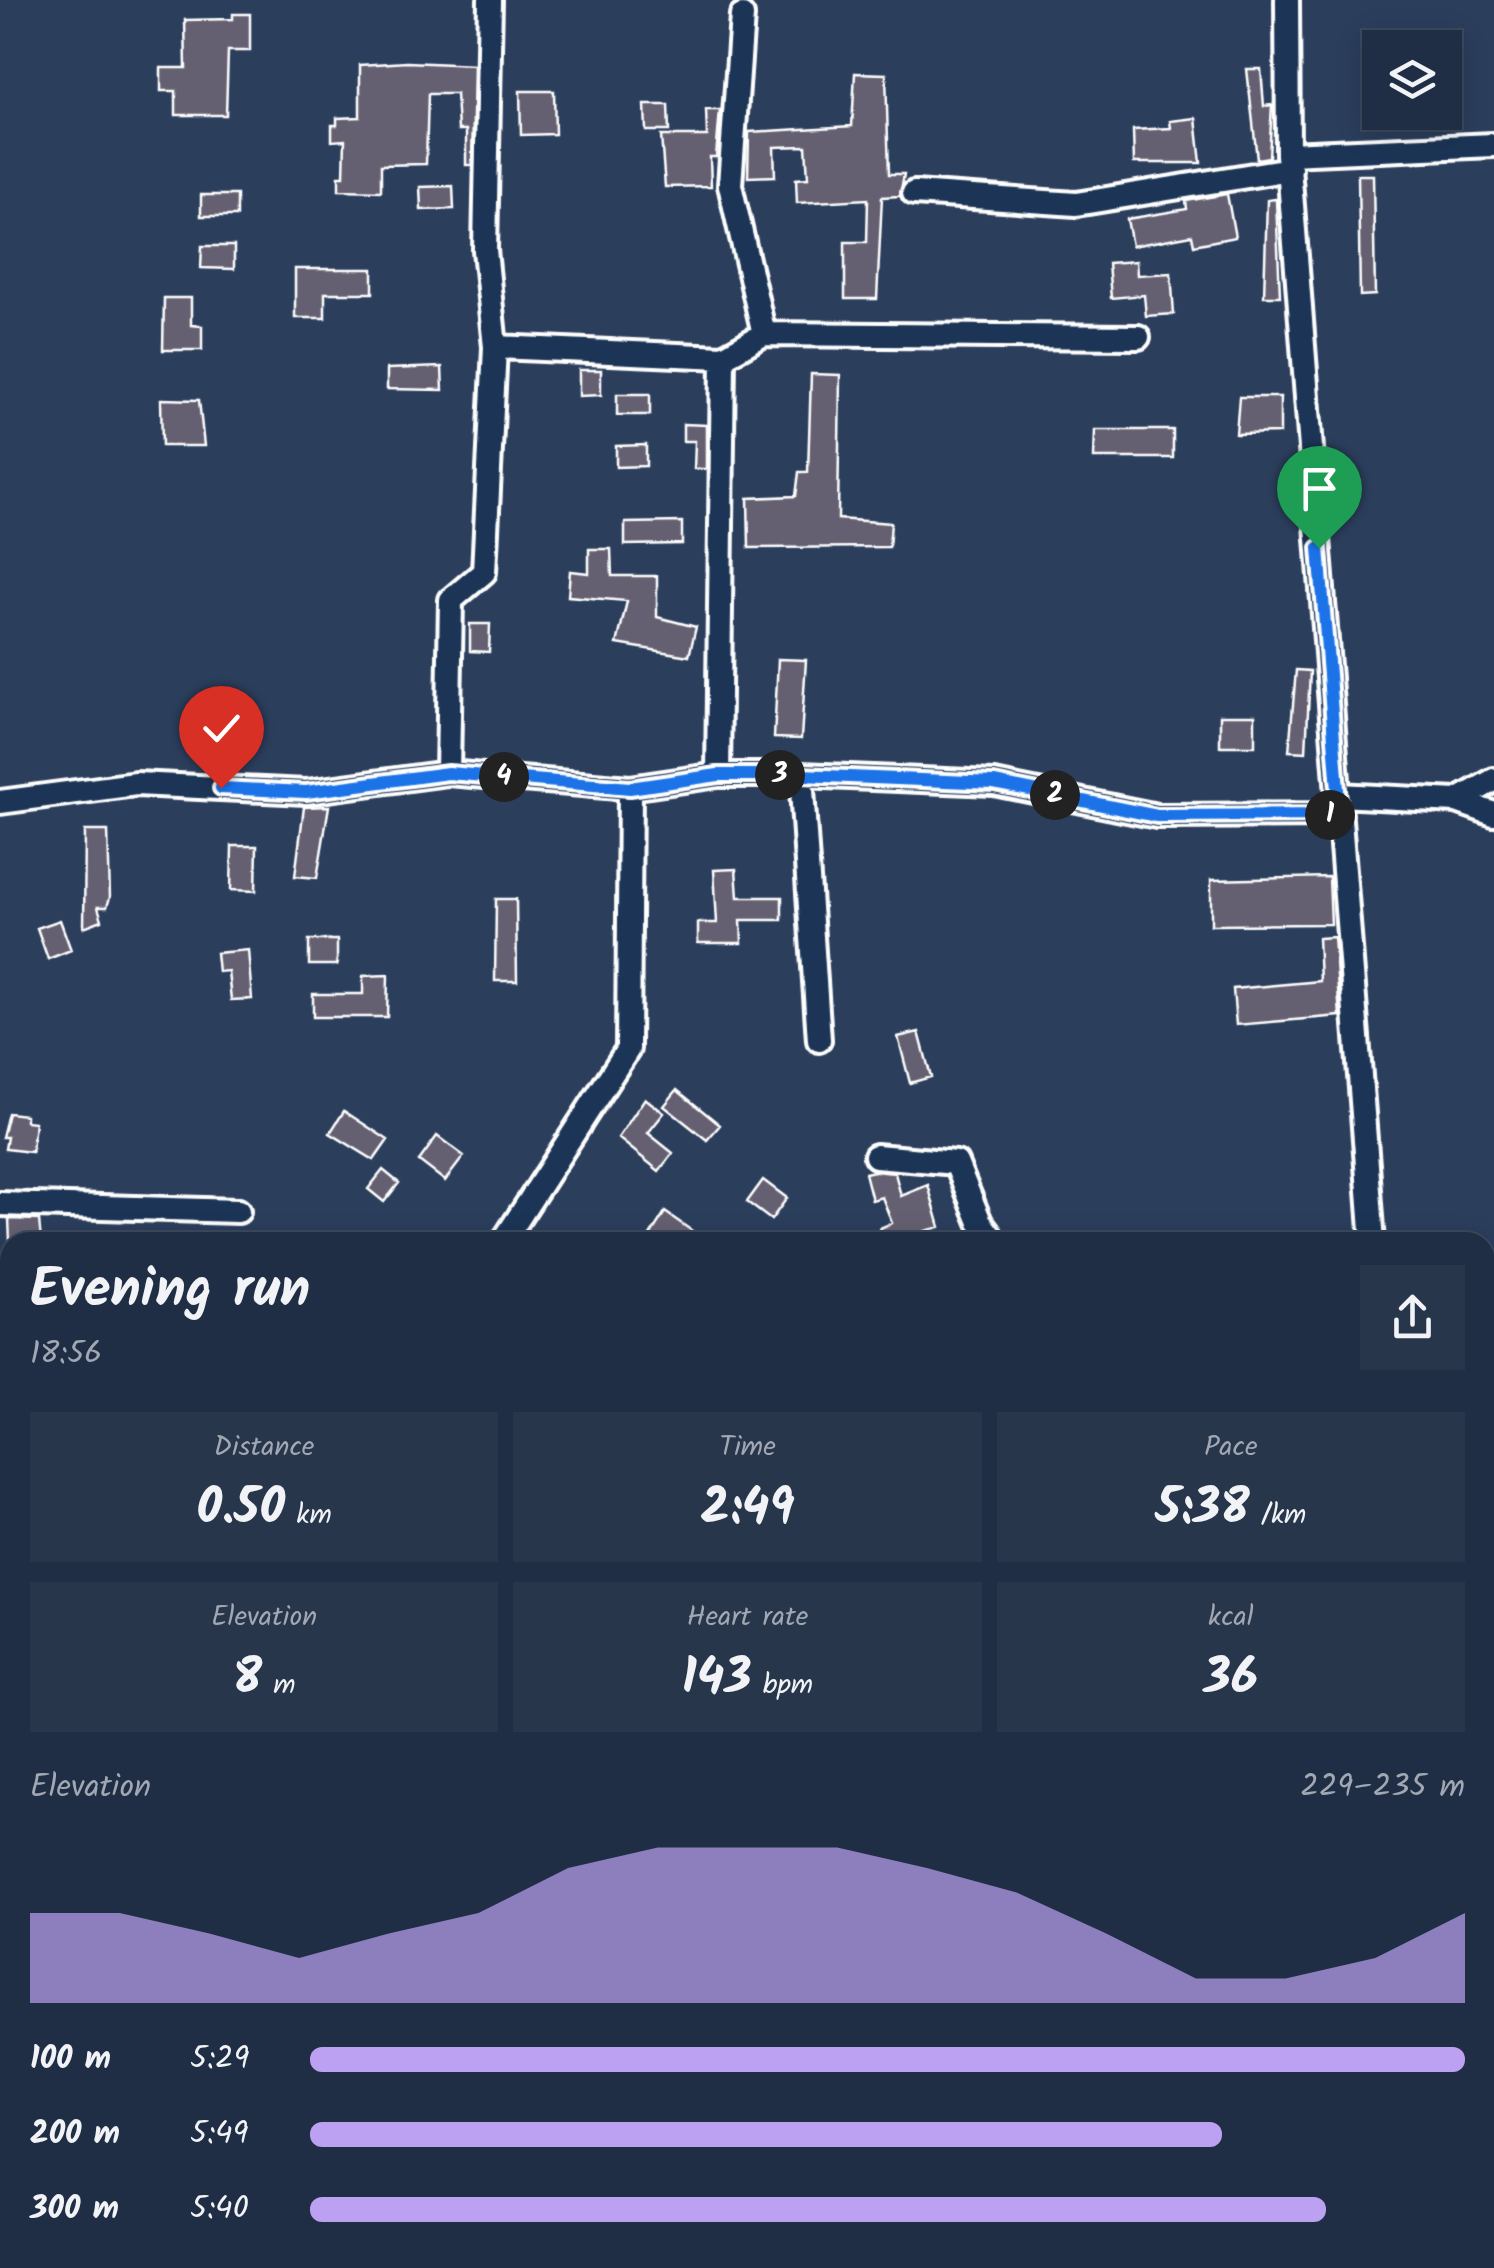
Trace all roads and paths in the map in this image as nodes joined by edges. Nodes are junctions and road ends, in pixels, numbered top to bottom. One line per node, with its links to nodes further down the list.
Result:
1 (490, 0): 9 (street)
2 (1287, 0): 5 (street)
3 (742, 16): 7 (street)
4 (1494, 145): 5 (street)
5 (1289, 161): 6 (street); 18 (street)
6 (914, 193)
7 (764, 334): 8 (street); 10 (street)
8 (1138, 338)
9 (495, 347): 10 (street); 11 (street)
10 (723, 357): 12 (street)
11 (448, 773): 15 (street); 17 (street)
12 (718, 775): 13 (street); 15 (street)
13 (801, 775): 18 (street); 20 (street)
14 (1494, 780): 16 (street)
15 (630, 788): 24 (street)
16 (1457, 801): 18 (street); 19 (street)
17 (0, 802)
18 (1339, 805): 26 (street)
19 (1494, 814)
20 (819, 1040)
21 (876, 1156): 25 (street)
22 (0, 1204): 23 (street)
23 (238, 1211)
24 (509, 1232)
25 (988, 1232)
26 (1372, 1232)

